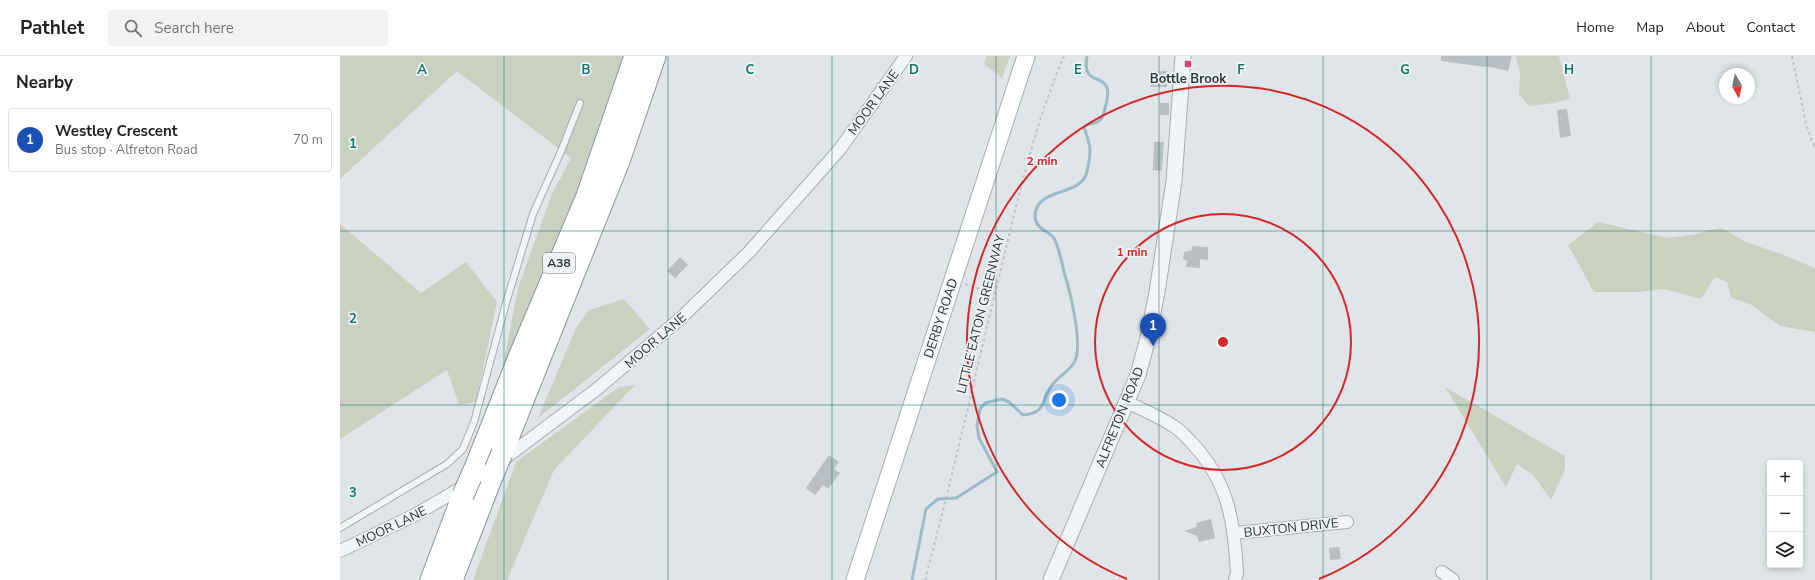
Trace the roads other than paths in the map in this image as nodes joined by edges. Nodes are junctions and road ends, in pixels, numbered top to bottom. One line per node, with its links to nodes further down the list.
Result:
1 (635, 56): 8 (highway, A38)
2 (655, 56): 8 (highway, A38, bridge)
3 (906, 56): 12 (street, MOOR LANE)
4 (1026, 56): 17 (main road, DERBY ROAD)
5 (1183, 56): 7 (street, ALFRETON ROAD)
6 (580, 102): 10 (lane)
7 (1127, 402): 11 (street); 18 (street, ALFRETON ROAD)
8 (483, 473): 15 (highway, A38, bridge); 16 (highway, A38)
9 (1347, 522): 11 (street, BUXTON DRIVE)
10 (340, 528)
11 (1235, 533): 19 (street)
12 (340, 551)
13 (1442, 572): 14 (street)
14 (1456, 577)
15 (432, 580)
16 (452, 580)
17 (855, 580)
18 (1051, 580)
19 (1235, 580)

